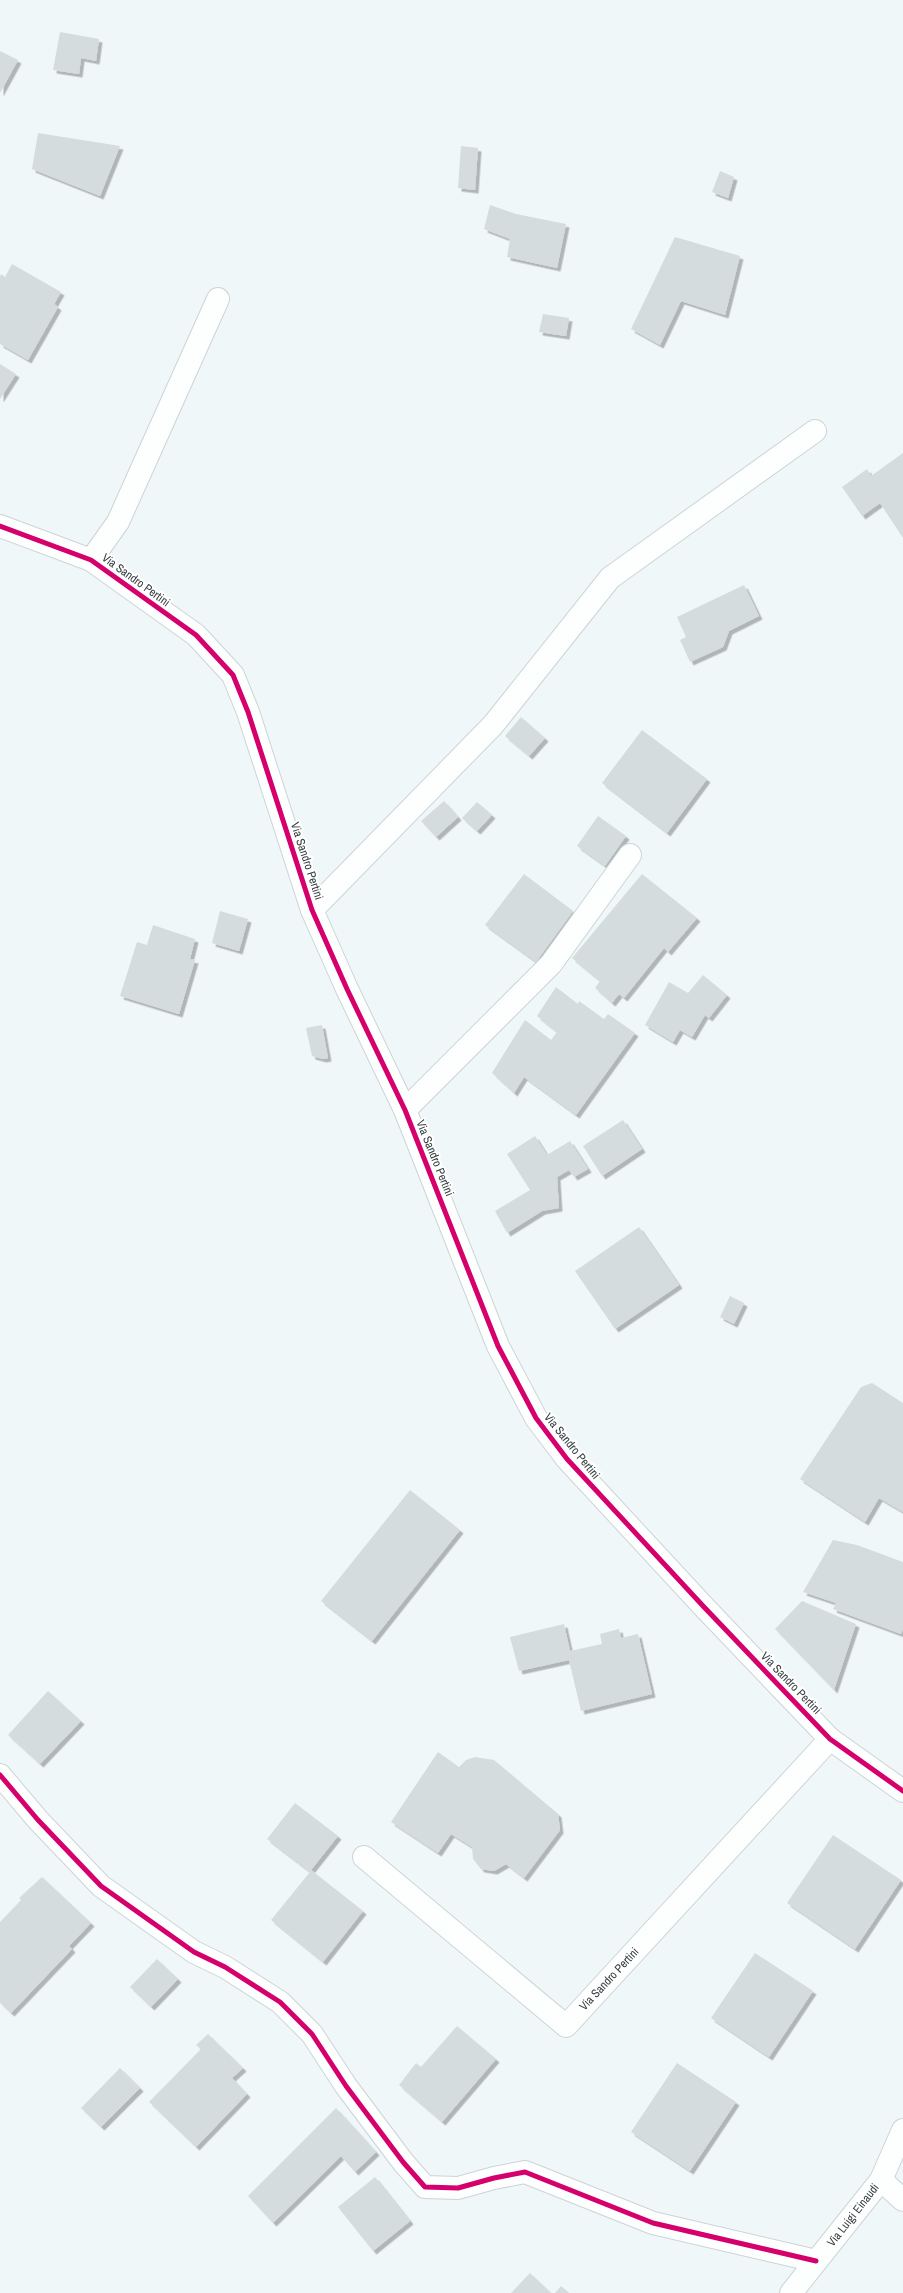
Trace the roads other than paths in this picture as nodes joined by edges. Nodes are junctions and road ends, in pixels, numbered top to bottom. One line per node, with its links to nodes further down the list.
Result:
1 (218, 299): 4 (street)
2 (815, 431): 6 (street)
3 (0, 526): 4 (street, Via Sandro Pertini)
4 (91, 560): 6 (street, Via Sandro Pertini)
5 (630, 855): 7 (street)
6 (312, 910): 7 (street, Via Sandro Pertini)
7 (405, 1110): 8 (street, Via Sandro Pertini)
8 (830, 1739): 10 (street, Via Sandro Pertini); 11 (street, Via Sandro Pertini)
9 (0, 1775): 15 (street)
10 (903, 1791)
11 (364, 1857)
12 (903, 2130): 13 (street, Via Luigi Einaudi)
13 (880, 2180): 14 (street); 15 (street, Via Luigi Einaudi)
14 (903, 2200)
15 (816, 2261): 16 (street, Via Luigi Einaudi)
16 (791, 2293)

